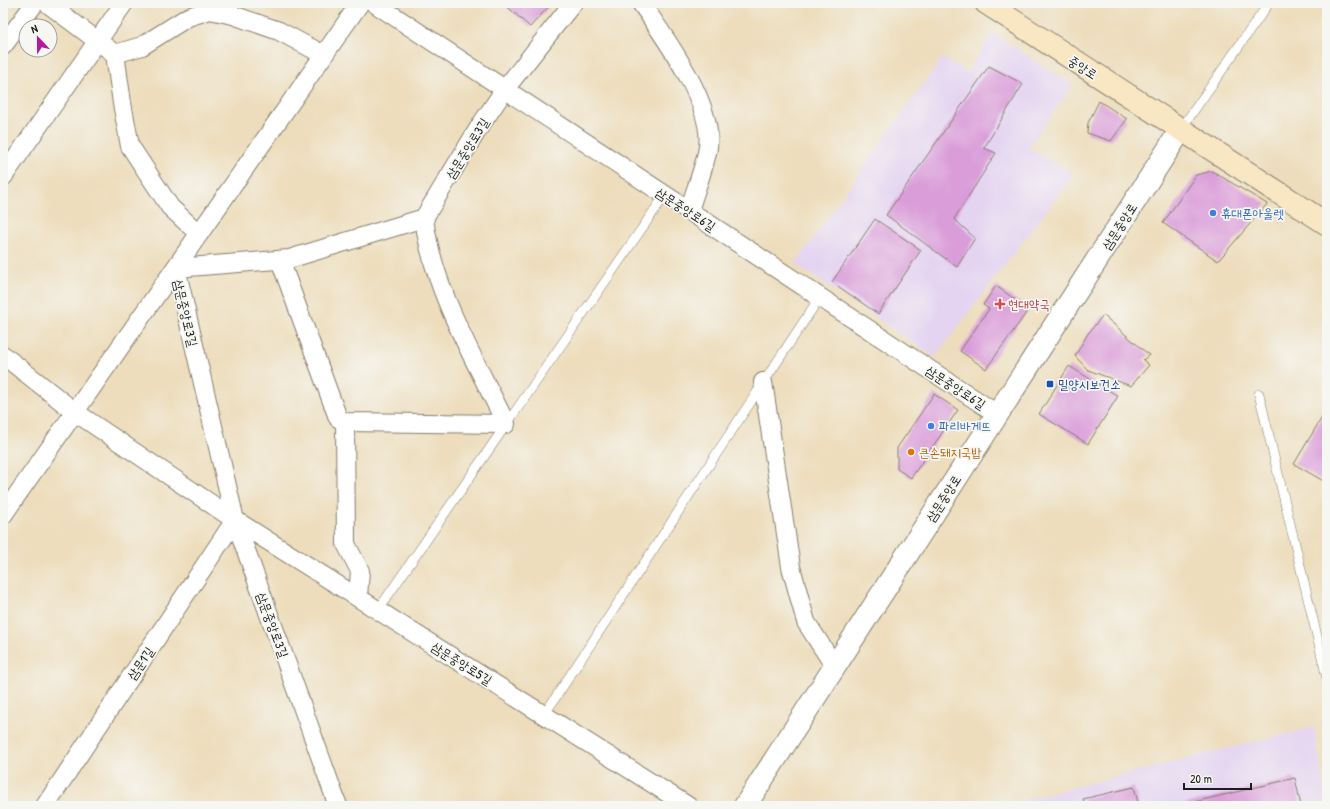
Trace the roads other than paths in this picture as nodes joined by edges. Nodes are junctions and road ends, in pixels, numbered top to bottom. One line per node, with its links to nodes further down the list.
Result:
1 (35, 3): 11 (street)
2 (47, 3): 10 (street)
3 (124, 3): 10 (street)
4 (360, 3): 13 (street)
5 (374, 3): 14 (street, 삼문중앙로6길)
6 (573, 3): 14 (street, 삼문중앙로3길)
7 (641, 3): 18 (street)
8 (986, 3): 15 (main road, 중앙로)
9 (1270, 3): 15 (lane)
10 (98, 41): 12 (street); 16 (street)
11 (3, 46)
12 (115, 54): 13 (street); 21 (street)
13 (324, 55): 21 (street)
14 (505, 90): 17 (street, 삼문중앙로6길); 19 (street, 삼문중앙로3길)
15 (1180, 130): 20 (main road, 중앙로); 29 (street, 삼문중앙로)
16 (3, 177)
17 (665, 195): 18 (street, 삼문중앙로6길); 31 (lane)
18 (689, 211): 24 (street, 삼문중앙로6길)
19 (424, 218): 22 (street, 삼문중앙로3길); 31 (street)
20 (1327, 224)
21 (199, 234): 23 (street)
22 (280, 260): 23 (street, 삼문중앙로3길); 30 (street)
23 (176, 268): 28 (street); 33 (street, 삼문중앙로3길)
24 (820, 297): 26 (lane); 29 (street, 삼문중앙로6길)
25 (3, 355): 28 (street, 삼문중앙로5길)
26 (763, 382): 36 (street); 38 (lane)
27 (1259, 394): 37 (lane)
28 (75, 412): 32 (street); 33 (street, 삼문중앙로5길)
29 (998, 414): 36 (street, 삼문중앙로)
30 (345, 422): 31 (street); 34 (street)
31 (506, 424): 35 (lane)
32 (3, 515)
33 (235, 520): 34 (street, 삼문중앙로5길); 39 (street, 삼문1길); 40 (street, 삼문중앙로3길)
34 (358, 597): 35 (street, 삼문중앙로5길)
35 (378, 610): 38 (street, 삼문중앙로5길)
36 (835, 667): 42 (street, 삼문중앙로)
37 (1327, 678)
38 (544, 715): 41 (street, 삼문중앙로5길)
39 (45, 806)
40 (338, 806)
41 (688, 806)
42 (745, 806)

